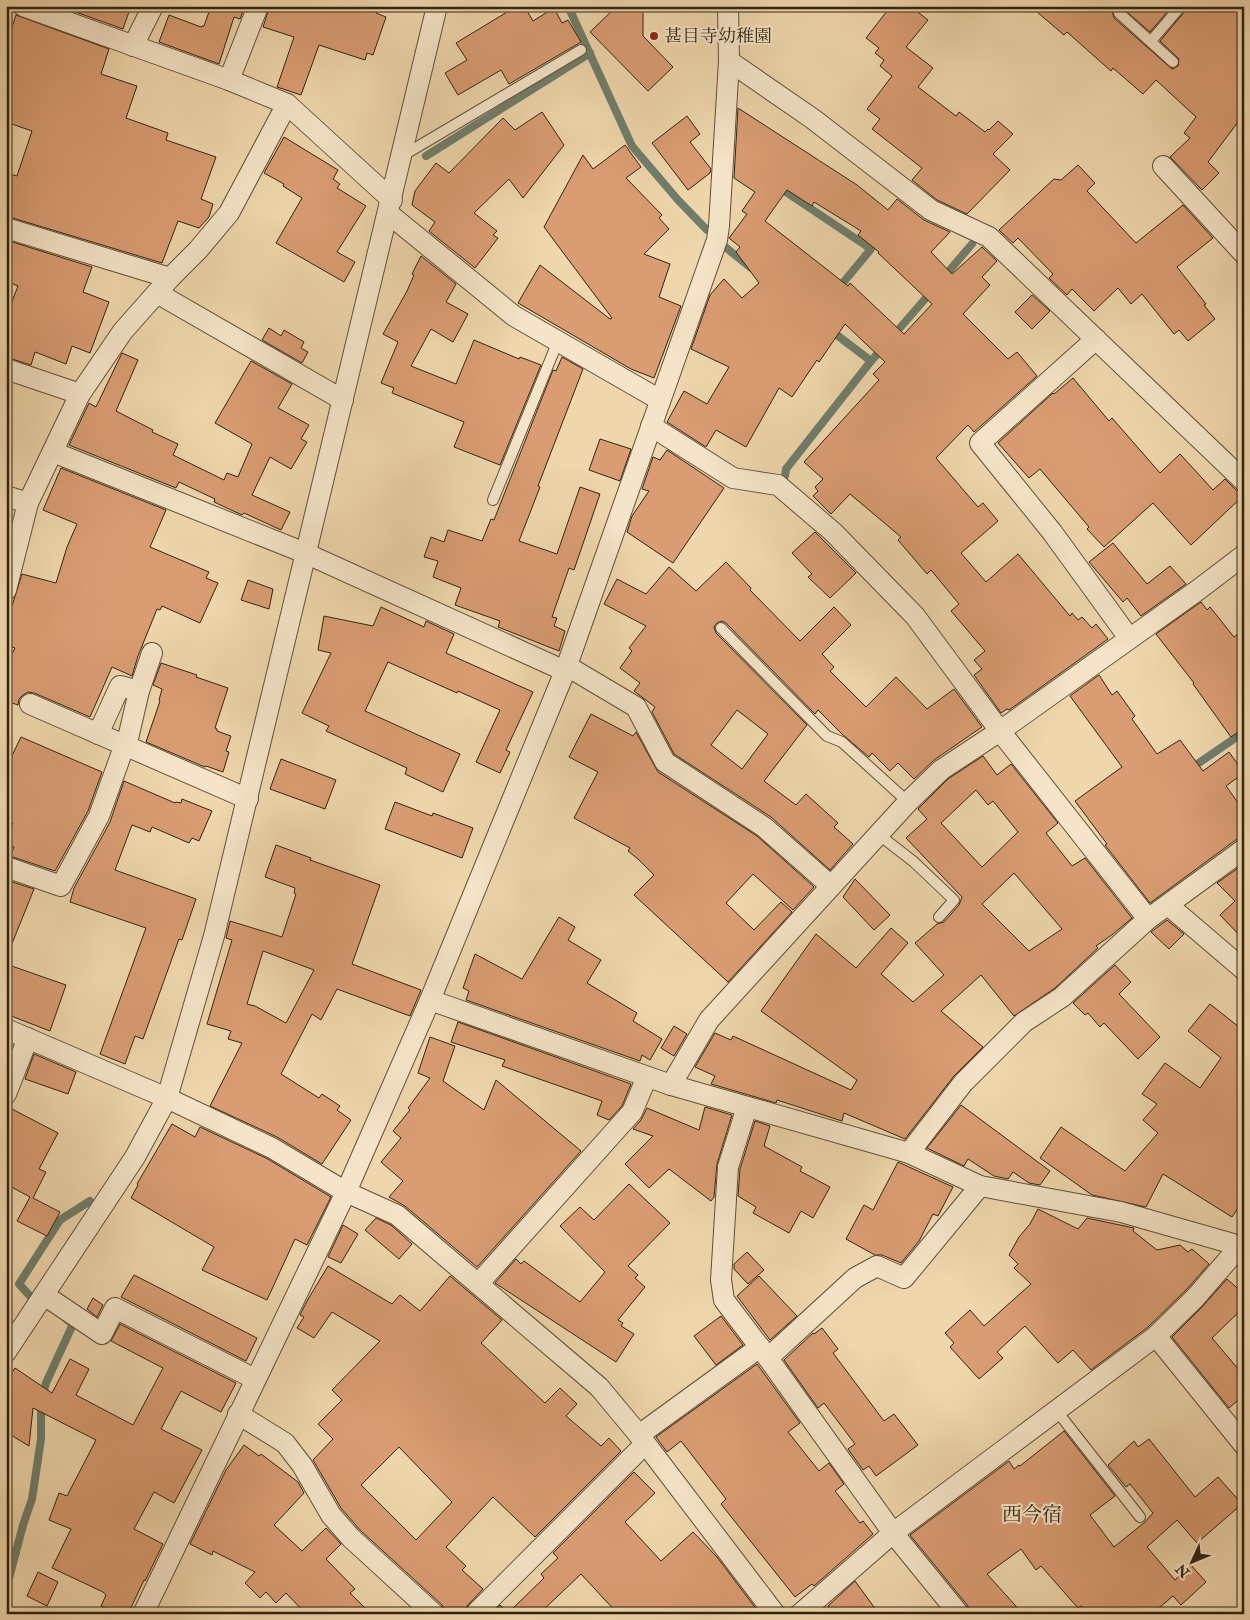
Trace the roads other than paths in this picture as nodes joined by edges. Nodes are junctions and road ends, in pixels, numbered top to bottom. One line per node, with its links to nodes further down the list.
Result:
1 (23, 6): 9 (street)
2 (153, 6): 9 (street)
3 (258, 6): 13 (street)
4 (437, 6): 15 (street)
5 (728, 6): 11 (street)
6 (1181, 6): 8 (lane)
7 (1119, 13): 8 (lane)
8 (1151, 41): 12 (lane)
9 (134, 46): 13 (street)
10 (581, 50): 15 (lane)
11 (729, 61): 21 (street); 26 (street)
12 (1174, 62)
13 (229, 80): 14 (street)
14 (287, 104): 17 (street); 20 (street)
15 (402, 156): 17 (street)
16 (1163, 166): 19 (street)
17 (390, 207): 22 (street); 25 (street)
18 (6, 228): 20 (street)
19 (1244, 254)
20 (163, 285): 24 (street); 25 (street)
21 (1096, 339): 29 (street); 37 (street)
22 (558, 341): 26 (street); 31 (lane)
23 (6, 369): 24 (street)
24 (80, 394): 28 (street)
25 (343, 400): 33 (street)
26 (660, 400): 27 (street)
27 (651, 426): 39 (street); 42 (street)
28 (53, 452): 32 (street); 33 (street)
29 (1244, 481)
30 (6, 496): 32 (street)
31 (493, 500)
32 (28, 503): 35 (street)
33 (305, 553): 39 (street); 45 (street)
34 (1244, 555): 37 (street)
35 (6, 590)
36 (721, 628): 46 (lane)
37 (1129, 638): 42 (street)
38 (152, 653): 40 (street)
39 (566, 669): 50 (street); 55 (street)
40 (139, 690): 43 (street); 44 (street)
41 (30, 704): 43 (street)
42 (1000, 732): 46 (street); 53 (street)
43 (98, 734): 44 (street)
44 (126, 747): 45 (street); 49 (street)
45 (248, 799): 61 (street)
46 (908, 802): 47 (street)
47 (878, 834): 50 (street); 52 (lane)
48 (1244, 849): 51 (street)
49 (6, 867)
50 (831, 886): 59 (street)
51 (1168, 905): 53 (street); 54 (street)
52 (939, 917)
53 (1148, 919): 63 (street)
54 (1244, 970)
55 (430, 1000): 58 (street); 65 (street)
56 (6, 1029): 57 (street)
57 (28, 1038): 60 (street); 61 (street)
58 (647, 1077): 59 (street); 67 (street)
59 (671, 1085): 62 (street)
60 (6, 1094)
61 (167, 1098): 65 (street); 68 (street)
62 (747, 1106): 63 (street); 71 (street)
63 (909, 1153): 64 (street)
64 (980, 1186): 66 (street); 71 (street)
65 (346, 1192): 67 (street); 72 (street)
66 (1242, 1247): 69 (street)
67 (478, 1284): 75 (street)
68 (44, 1295): 70 (street); 72 (street)
69 (1156, 1336): 73 (street); 76 (street)
70 (6, 1352)
71 (764, 1353): 75 (street); 78 (street)
72 (255, 1379): 74 (street)
73 (1056, 1410): 77 (lane); 78 (street)
74 (238, 1414): 79 (street); 80 (street)
75 (642, 1440): 81 (street); 82 (street)
76 (1244, 1445)
77 (1140, 1517)
78 (893, 1533): 83 (street); 84 (street)
79 (143, 1614)
80 (434, 1614)
81 (474, 1614)
82 (775, 1614)
83 (800, 1614)
84 (959, 1614)

